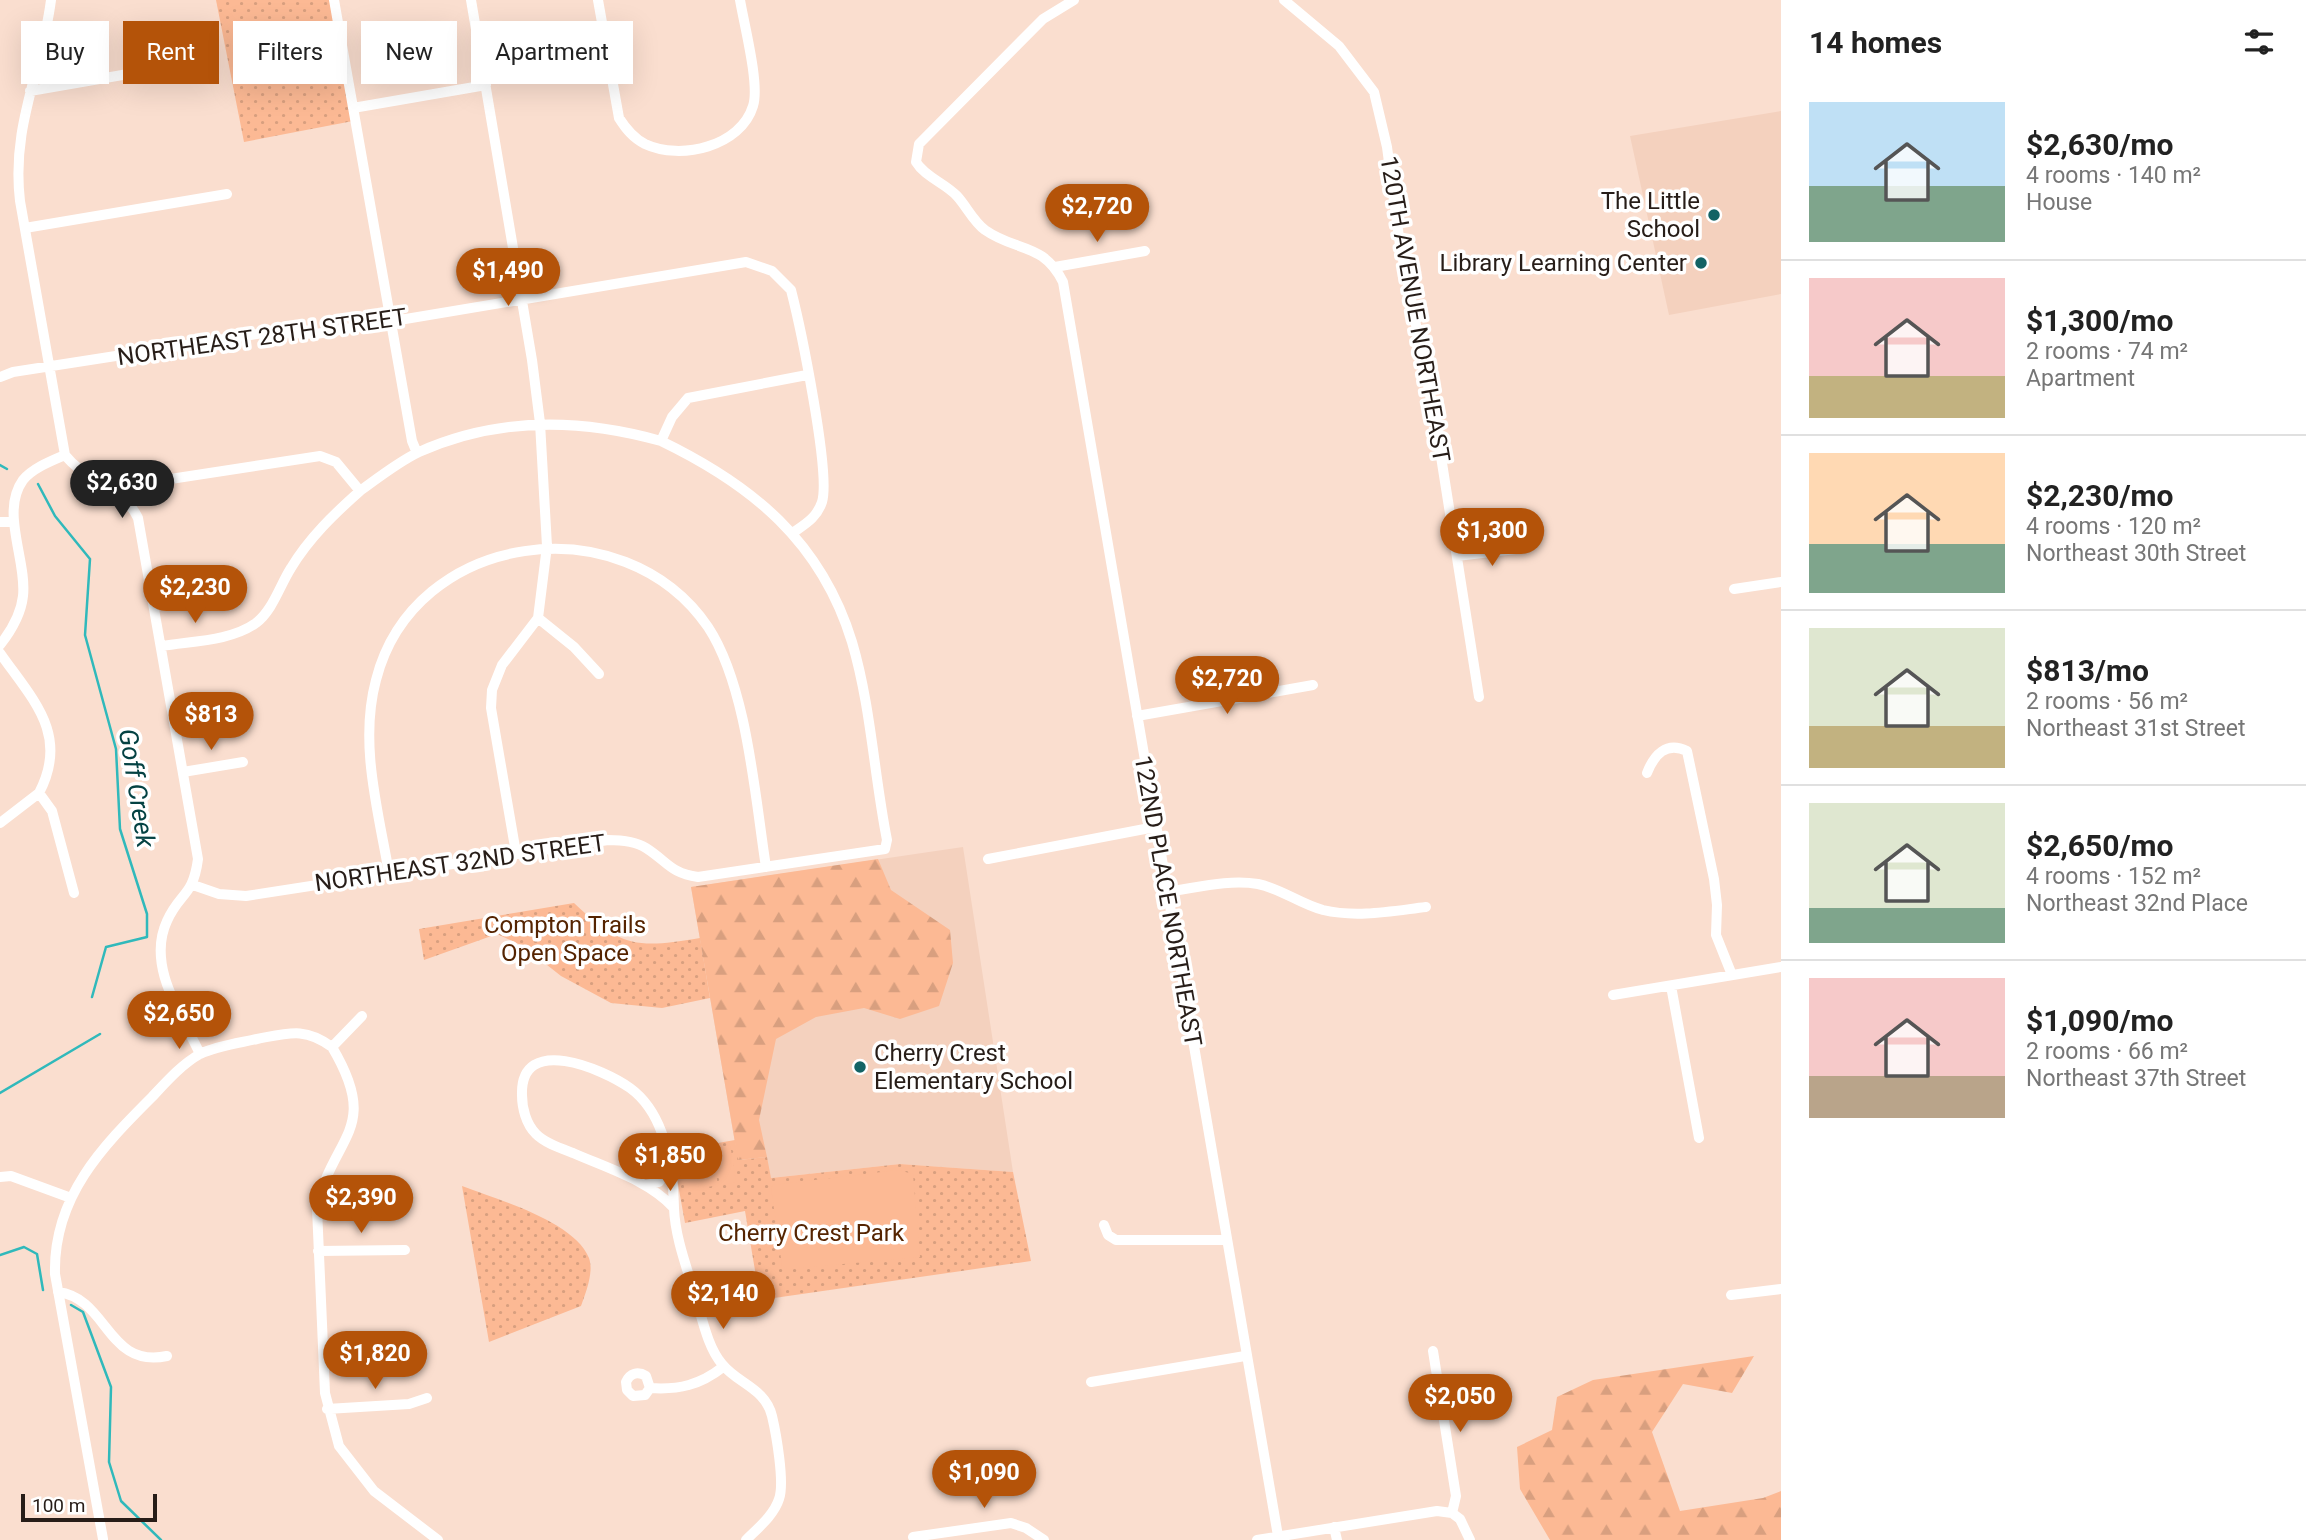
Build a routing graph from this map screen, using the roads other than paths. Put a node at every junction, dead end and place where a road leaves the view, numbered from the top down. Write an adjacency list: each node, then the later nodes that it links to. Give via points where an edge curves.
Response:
1 (51, 0): 10 (street)
2 (334, 0): 11 (street)
3 (471, 0): 9 (street)
4 (598, 0): 5 (street, via 620,118 636,139 676,150 712,145 735,135 749,117 755,91)
5 (740, 0)
6 (1074, 0): 15 (street, via 1043,19 919,144 915,155 920,168 956,195 985,230 1043,255)
7 (1284, 0): 31 (street, 120TH AVENUE NORTHEAST, via 1339,46 1374,92)
8 (123, 75): 10 (street)
9 (486, 85): 11 (street); 16 (street)
10 (30, 91): 13 (street, via 17,169)
11 (352, 108): 17 (street)
12 (227, 194): 13 (street)
13 (25, 228): 18 (street)
14 (1145, 251): 15 (street)
15 (1055, 267): 41 (street, 122ND PLACE NORTHEAST, via 1069,310)
16 (522, 299): 17 (street, NORTHEAST 28TH STREET); 19 (street, NORTHEAST 28TH STREET, via 747,262 772,271 790,290); 21 (street)
17 (390, 321): 18 (street, NORTHEAST 28TH STREET, via 316,334 270,332); 23 (street)
18 (48, 367): 20 (street, NORTHEAST 28TH STREET); 24 (street)
19 (807, 375): 22 (street, via 688,398); 28 (street, via 825,489 814,519)
20 (0, 377)
21 (540, 422): 22 (street, via 606,428); 23 (street, via 471,434); 29 (street)
22 (661, 440): 28 (street, via 751,493)
23 (417, 453): 25 (street)
24 (65, 455): 26 (street, via 77,469); 27 (street, via 21,481)
25 (360, 491): 26 (street, via 336,462 311,456 164,480 146,485); 36 (street, via 310,541 256,623 234,634)
26 (128, 500): 36 (street, via 138,518)
27 (6, 522): 35 (street, via 22,569 23,596 10,632)
28 (794, 532): 50 (street, NORTHEAST 32ND STREET, via 823,578 852,642 887,840 885,849)
29 (547, 546): 34 (street); 50 (street, via 597,553 631,565 667,586 695,611 726,658 737,691); 51 (street, via 503,554 453,577 408,617 376,678 369,746)
30 (1524, 548): 31 (street)
31 (1457, 556): 40 (street, 120TH AVENUE NORTHEAST)
32 (1781, 582): 33 (street)
33 (1734, 589)
34 (538, 618): 38 (street); 48 (street, via 502,665 492,690 491,708)
35 (0, 645)
36 (162, 646): 43 (street)
37 (0, 653): 45 (street, via 50,732 49,765)
38 (599, 674)
39 (1312, 685): 41 (street)
40 (1479, 697)
41 (1137, 716): 47 (street, 122ND PLACE NORTHEAST)
42 (243, 762): 43 (street)
43 (183, 772): 52 (street, via 198,859)
44 (1647, 773): 57 (street, via 1653,756 1665,748 1687,751 1714,879 1716,935)
45 (39, 793): 46 (street); 54 (street, via 52,811)
46 (0, 823)
47 (1155, 827): 49 (street); 53 (street, 122ND PLACE NORTHEAST)
48 (516, 853): 50 (street, NORTHEAST 32ND STREET, via 616,840 646,848 683,875); 51 (street, NORTHEAST 32ND STREET)
49 (988, 859)
50 (766, 867)
51 (389, 873): 52 (street, NORTHEAST 32ND STREET, via 246,896 219,894)
52 (193, 885): 62 (street, via 168,918 162,946 173,1003)
53 (1166, 892): 55 (street, via 1231,882 1276,890 1328,911 1358,915); 70 (street, 122ND PLACE NORTHEAST)
54 (74, 893)
55 (1426, 907)
56 (1781, 967): 57 (street)
57 (1732, 975): 58 (street)
58 (1671, 986): 59 (street); 63 (street)
59 (1613, 995)
60 (362, 1016): 61 (street)
61 (332, 1047): 62 (street, via 316,1035 296,1033); 72 (street, via 348,1082 355,1114 347,1142 322,1184 317,1208)
62 (200, 1054): 67 (street, via 106,1142 81,1175)
63 (1699, 1138)
64 (668, 1166): 66 (street, via 659,1182); 66 (street, via 658,1121 651,1107 629,1087 565,1060 549,1058 530,1068 524,1076 522,1098 524,1114 537,1136); 68 (street)
65 (0, 1177): 67 (street, via 10,1176)
66 (646, 1185): 68 (street)
67 (71, 1198): 74 (street, via 55,1254)
68 (674, 1208): 79 (street, via 695,1296)
69 (1104, 1226): 70 (street, via 1116,1240)
70 (1226, 1240): 78 (street, 122ND PLACE NORTHEAST)
71 (405, 1250): 72 (street)
72 (318, 1251): 83 (street)
73 (1781, 1289): 75 (street)
74 (58, 1292): 77 (street, via 82,1303 133,1355); 88 (street)
75 (1731, 1295)
76 (1433, 1351): 84 (street, via 1456,1496)
77 (167, 1356)
78 (1245, 1356): 80 (street); 86 (street, 122ND PLACE NORTHEAST)
79 (723, 1367): 81 (street, via 696,1385); 90 (street, via 760,1393 768,1404 775,1438 780,1497)
80 (1091, 1382)
81 (650, 1388)
82 (427, 1398): 83 (street, via 409,1404)
83 (327, 1409): 89 (street, via 339,1446 362,1479)
84 (1452, 1513): 85 (street, via 1437,1511); 94 (street)
85 (1334, 1527): 86 (street); 93 (street)
86 (1278, 1536): 92 (street)
87 (912, 1537): 91 (street, via 1011,1524)
88 (102, 1540)
89 (438, 1540)
90 (746, 1540)
91 (1044, 1540)
92 (1257, 1540)
93 (1337, 1540)
94 (1470, 1540)

